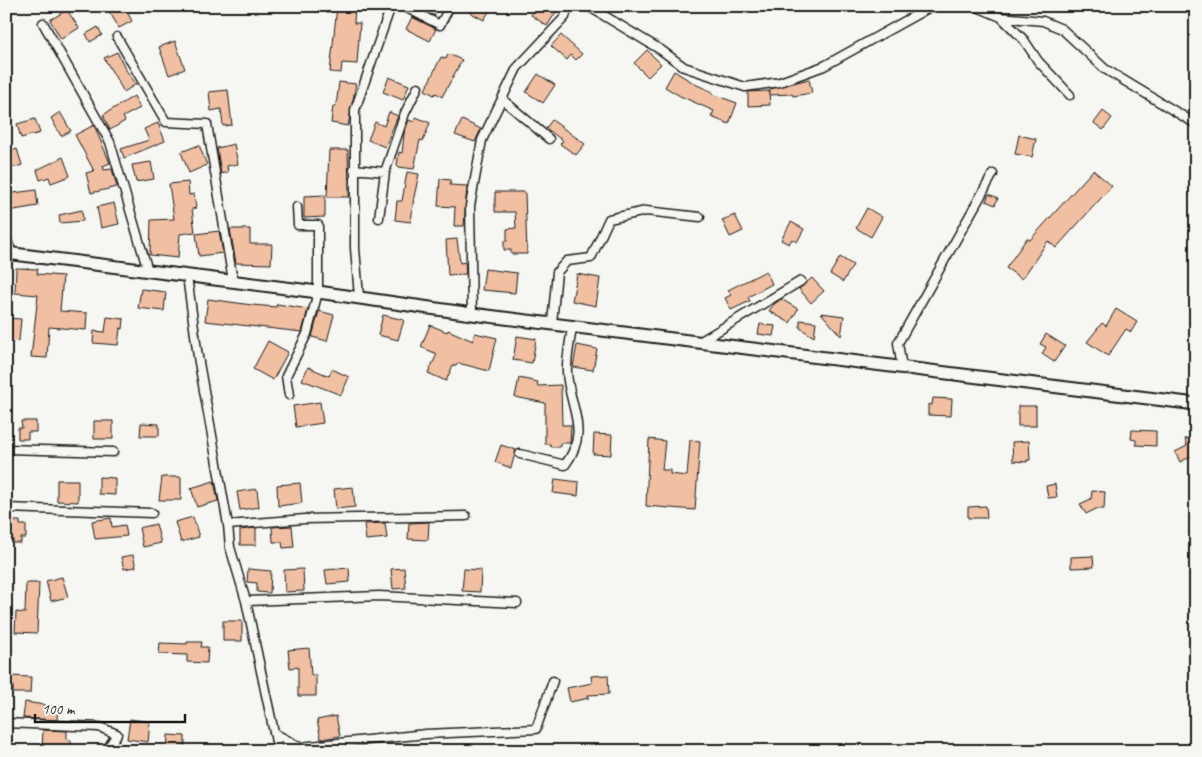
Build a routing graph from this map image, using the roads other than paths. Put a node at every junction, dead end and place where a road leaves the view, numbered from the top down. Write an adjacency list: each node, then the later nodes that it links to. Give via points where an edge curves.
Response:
1 (391, 6): 16 (street, via 355,110)
2 (403, 6): 3 (street, via 440,25)
3 (450, 6)
4 (568, 6): 13 (street, via 565,17 517,68)
5 (588, 6): 6 (street, via 684,67 745,87 780,82 824,66)
6 (932, 6)
7 (974, 6): 8 (street)
8 (1001, 16): 12 (street); 14 (street, via 1043,22 1062,29 1106,69)
9 (43, 23): 24 (street, via 110,142)
10 (117, 37): 26 (street, via 166,122 207,124)
11 (418, 87): 17 (street, via 405,113)
12 (1070, 95)
13 (502, 99): 15 (street); 30 (street, via 482,140 470,206)
14 (1196, 124)
15 (549, 140)
16 (354, 169): 17 (street); 29 (street)
17 (385, 172): 21 (street)
18 (993, 174): 34 (street, via 898,343)
19 (298, 207): 28 (street, via 298,224 318,225)
20 (700, 217): 31 (street, via 646,211 609,219 591,258 567,261 557,272)
21 (379, 218)
22 (6, 237): 23 (street)
23 (9, 253): 24 (street)
24 (148, 271): 25 (street)
25 (187, 276): 26 (street); 43 (street)
26 (234, 281): 28 (street)
27 (801, 281): 33 (street)
28 (318, 292): 29 (street); 35 (street, via 307,334 286,376)
29 (359, 297): 30 (street)
30 (472, 314): 31 (street)
31 (552, 323): 32 (street)
32 (572, 325): 33 (street); 39 (street, via 567,372 579,430 570,458 565,465)
33 (701, 341): 34 (street)
34 (902, 368): 36 (street)
35 (289, 395)
36 (1196, 404)
37 (6, 449): 38 (street)
38 (113, 452)
39 (520, 454)
40 (6, 508): 41 (street)
41 (152, 513)
42 (466, 516): 43 (street, via 306,519)
43 (228, 525): 44 (street, via 230,547)
44 (246, 602): 45 (street, via 378,596); 48 (street)
45 (517, 603)
46 (553, 682): 48 (street, via 536,729 426,734 300,748)
47 (6, 722): 49 (street, via 99,727 117,734)
48 (276, 734): 50 (street)
49 (106, 751)
50 (278, 751)

